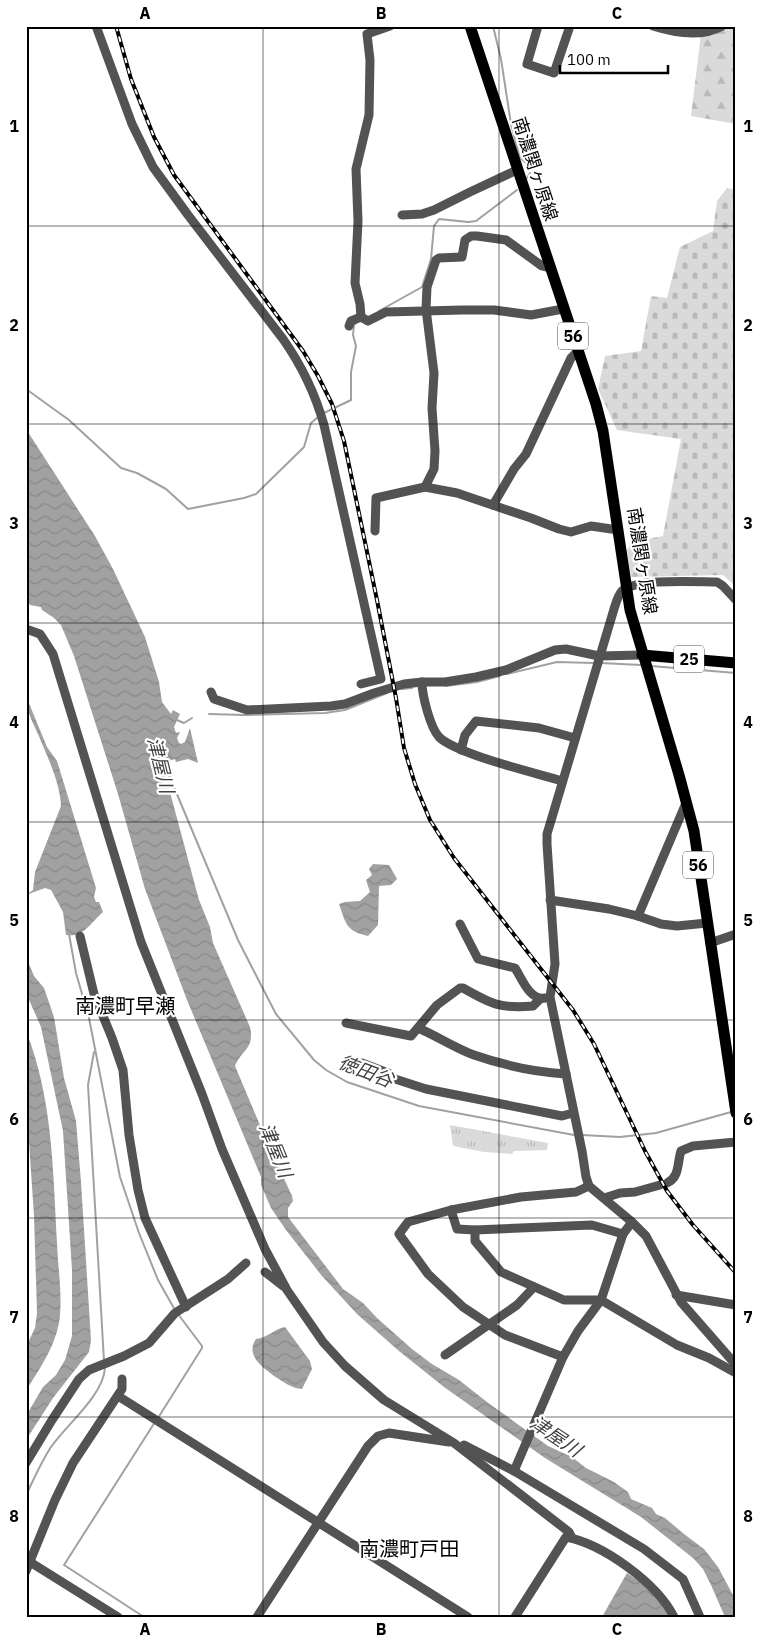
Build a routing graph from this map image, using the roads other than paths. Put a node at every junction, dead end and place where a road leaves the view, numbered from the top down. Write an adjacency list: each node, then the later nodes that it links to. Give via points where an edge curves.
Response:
1 (96, 26): 26 (street, via 132,124 153,167 294,354 311,386 323,420 381,679)
2 (390, 26): 13 (street, via 367,34 369,116 356,169 355,283)
3 (470, 26): 8 (main road, 南濃関ヶ原線 / 56)
4 (538, 26): 5 (street, via 527,64 554,73)
5 (570, 26)
6 (653, 26): 7 (street, via 684,33 714,31)
7 (722, 26)
8 (518, 170): 9 (street, via 434,210); 10 (main road, 南濃関ヶ原線 / 56)
9 (402, 215)
10 (550, 268): 11 (main road, 南濃関ヶ原線 / 56); 12 (street, via 542,266 506,240 471,236 465,240 462,257 436,260 427,287)
11 (563, 309): 12 (street, via 532,315 494,310); 15 (main road, 南濃関ヶ原線 / 56)
12 (426, 310): 13 (street, via 386,312); 16 (street, via 434,373 435,452 434,469)
13 (364, 318): 14 (street, via 351,321)
14 (349, 326)
15 (578, 351): 17 (street, via 571,358 526,454); 18 (main road, 南濃関ヶ原線 / 56, via 603,431)
16 (425, 487): 17 (street); 19 (street, via 376,498)
17 (493, 505): 18 (street, via 571,532 591,526)
18 (618, 530): 20 (main road, 南濃関ヶ原線 / 56)
19 (375, 531)
20 (626, 588): 21 (street, via 653,582 717,582); 23 (main road, 南濃関ヶ原線 / 56); 24 (street, via 614,609)
21 (736, 600)
22 (26, 629): 59 (street, via 40,634 52,654 140,942 222,1149)
23 (642, 655): 24 (street); 25 (main road, 25); 32 (main road, 南濃関ヶ原線 / 56)
24 (598, 661): 27 (street, via 566,649 555,650 476,678); 29 (street)
25 (736, 663)
26 (361, 684)
27 (422, 685): 28 (street, via 388,688 345,704 278,710 247,710 214,699); 30 (street, via 432,726 439,737)
28 (211, 692)
29 (575, 738): 30 (street, via 527,726 476,721 465,735); 31 (street)
30 (462, 750): 31 (street)
31 (562, 780): 33 (street, via 547,834)
32 (686, 803): 34 (street); 35 (main road, 南濃関ヶ原線 / 56, via 694,831)
33 (550, 896): 34 (street); 40 (street, via 555,964)
34 (638, 916): 35 (street, via 678,926)
35 (706, 923): 39 (main road, 南濃関ヶ原線 / 56)
36 (460, 924): 41 (street, via 478,959 514,968 533,996)
37 (736, 934): 39 (street)
38 (80, 936): 63 (street, via 94,994 122,1070 129,1135 145,1218)
39 (710, 943): 46 (main road, 南濃関ヶ原線 / 56)
40 (550, 996): 41 (street); 45 (street)
41 (540, 999): 43 (street, via 533,1006 511,1008 490,1003 460,988 437,1005)
42 (346, 1023): 43 (street, via 411,1036)
43 (418, 1028): 45 (street, via 473,1054 504,1064)
44 (362, 1063): 48 (street, via 395,1079 426,1088)
45 (566, 1074): 48 (street)
46 (732, 1074): 47 (main road, 南濃関ヶ原線 / 56)
47 (736, 1113)
48 (574, 1116): 50 (street)
49 (736, 1142): 51 (street, via 693,1146 682,1151 677,1175 672,1180)
50 (589, 1186): 51 (street); 52 (street, via 576,1192 520,1197)
51 (604, 1198): 53 (street)
52 (451, 1210): 54 (street, via 457,1229); 64 (street, via 408,1222 399,1234 428,1274 463,1307)
53 (632, 1222): 55 (street); 60 (street, via 646,1236)
54 (475, 1230): 55 (street, via 592,1225); 58 (street, via 476,1241 501,1272)
55 (623, 1234): 61 (street)
56 (246, 1264): 63 (street)
57 (265, 1272): 59 (street)
58 (534, 1287): 61 (street, via 564,1300); 64 (street, via 517,1305)
59 (286, 1288): 71 (street, via 323,1342 345,1366 384,1400)
60 (676, 1295): 62 (street); 67 (street)
61 (601, 1300): 66 (street); 68 (street, via 673,1343)
62 (736, 1305)
63 (186, 1306): 72 (street, via 175,1313 149,1343 89,1370 79,1379)
64 (489, 1325): 65 (street); 66 (street, via 519,1342)
65 (445, 1356)
66 (563, 1357): 73 (street)
67 (736, 1365)
68 (736, 1373)
69 (122, 1380): 70 (street)
70 (118, 1396): 74 (street); 76 (street, via 73,1463)
71 (454, 1443): 73 (street); 74 (street, via 389,1433 378,1436); 75 (street, via 570,1532)
72 (26, 1463)
73 (514, 1471): 82 (street, via 644,1549 679,1575)
74 (318, 1522): 78 (street); 79 (street)
75 (572, 1538): 80 (street, via 566,1537); 81 (street, via 637,1574 664,1599)
76 (28, 1566): 77 (street)
77 (118, 1617)
78 (257, 1617)
79 (468, 1617)
80 (515, 1617)
81 (674, 1617)
82 (700, 1617)

